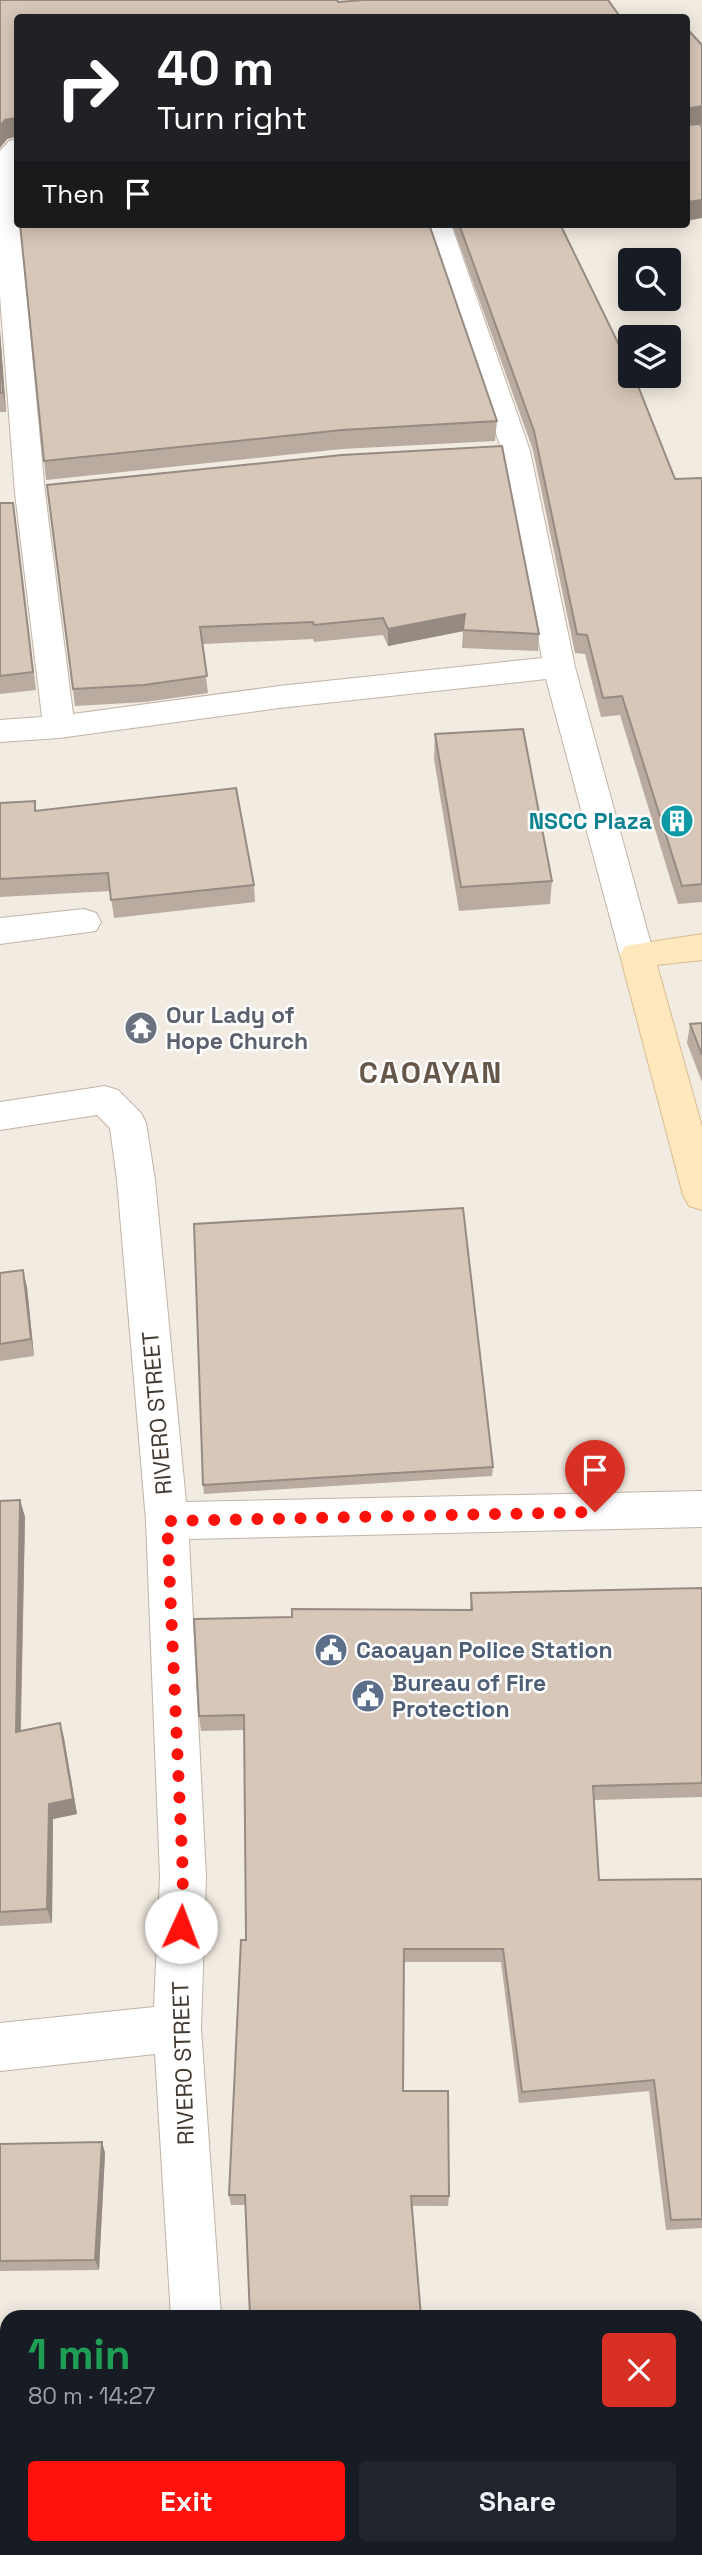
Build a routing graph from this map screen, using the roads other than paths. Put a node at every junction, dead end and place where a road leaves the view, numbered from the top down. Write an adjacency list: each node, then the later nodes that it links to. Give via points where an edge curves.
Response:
1 (14, 151): 4 (street, via 5,161 5,184 44,491)
2 (439, 228): 3 (street)
3 (559, 667): 4 (street, via 279,697); 9 (street)
4 (59, 727): 5 (street)
5 (0, 731)
6 (84, 922): 7 (street)
7 (0, 931)
8 (702, 947): 9 (main road)
9 (637, 955): 11 (main road)
10 (0, 1115): 13 (street, RIVERO STREET, via 105,1100 128,1123)
11 (702, 1195)
12 (702, 1509): 13 (street)
13 (167, 1521): 14 (street, RIVERO STREET, via 183,1877)
14 (177, 2028): 15 (street); 16 (street, RIVERO STREET)
15 (0, 2047)
16 (196, 2310)

